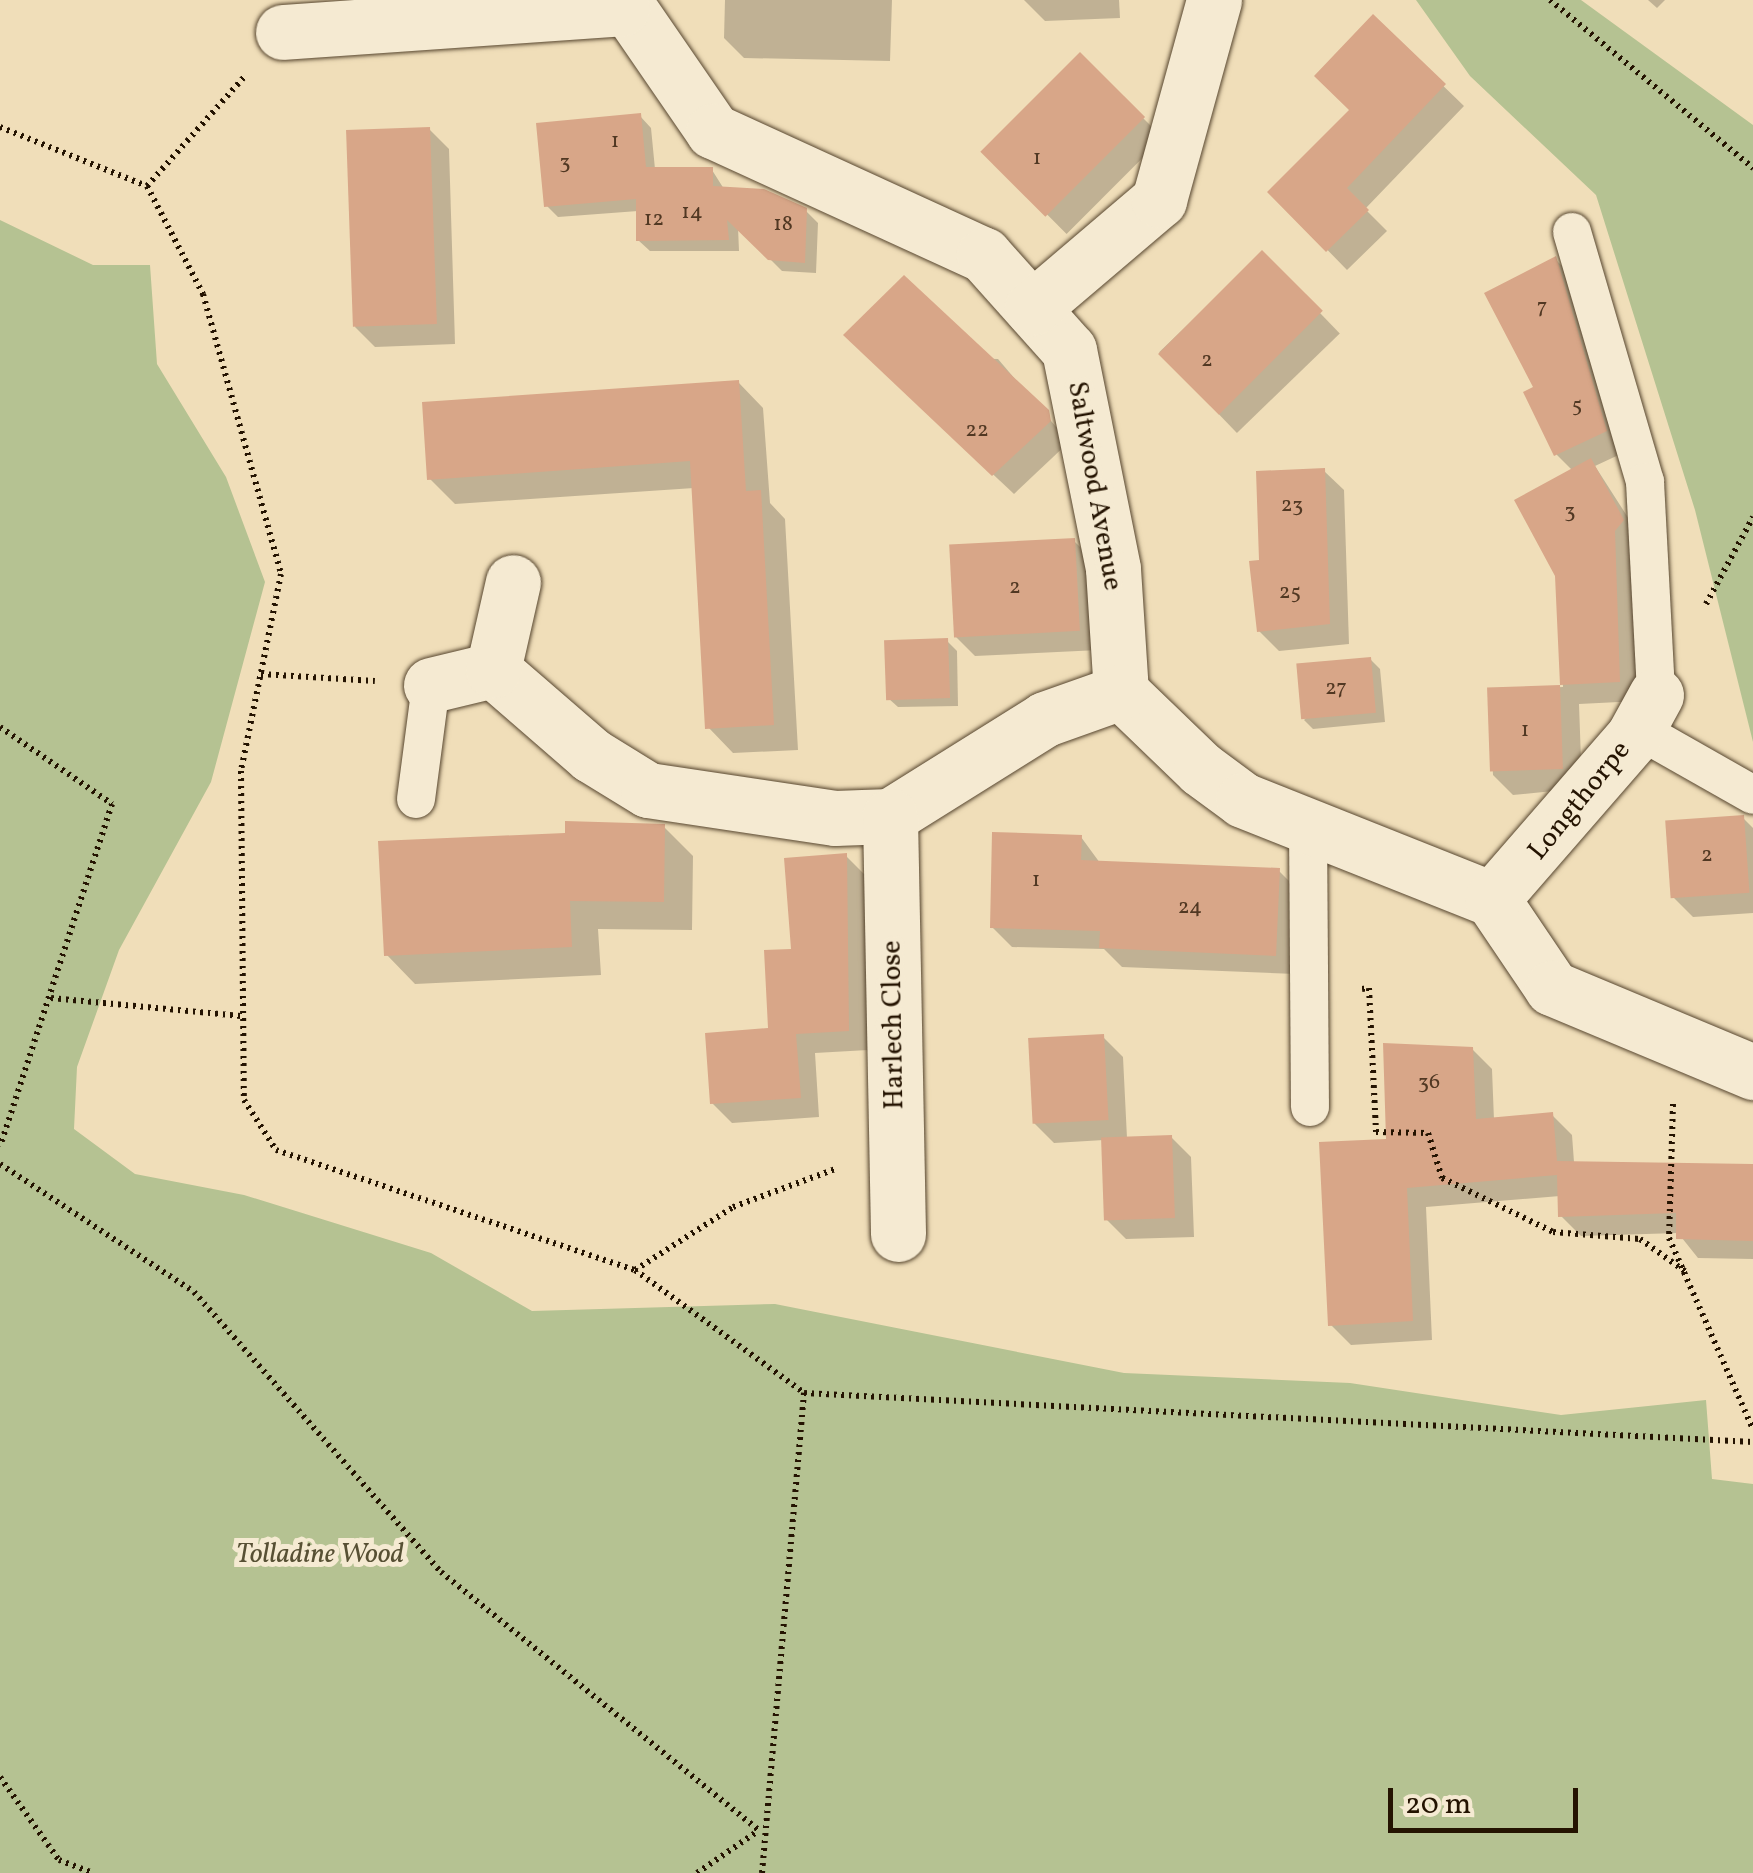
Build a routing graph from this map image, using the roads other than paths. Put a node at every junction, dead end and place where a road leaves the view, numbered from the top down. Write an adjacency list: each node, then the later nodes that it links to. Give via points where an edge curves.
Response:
1 (1214, 0): 5 (street, via 1159,200)
2 (623, 4): 3 (street); 5 (street, Saltwood Avenue, via 714,131 984,256)
3 (313, 15)
4 (1572, 232): 10 (lane, via 1646,482)
5 (1032, 308): 9 (street, Saltwood Avenue, via 1069,350 1113,568)
6 (512, 582): 7 (street)
7 (493, 670): 8 (street); 13 (street, via 591,754 648,790 835,818)
8 (430, 685): 12 (lane)
9 (1121, 692): 13 (street, via 1045,718); 14 (street, via 1243,800)
10 (1647, 712): 11 (lane); 15 (street, Longthorpe)
11 (1753, 795)
12 (416, 798)
13 (890, 816): 18 (street, Harlech Close)
14 (1308, 825): 15 (street); 17 (lane)
15 (1492, 899): 16 (street, via 1552,988)
16 (1753, 1072)
17 (1310, 1107)
18 (898, 1234)

